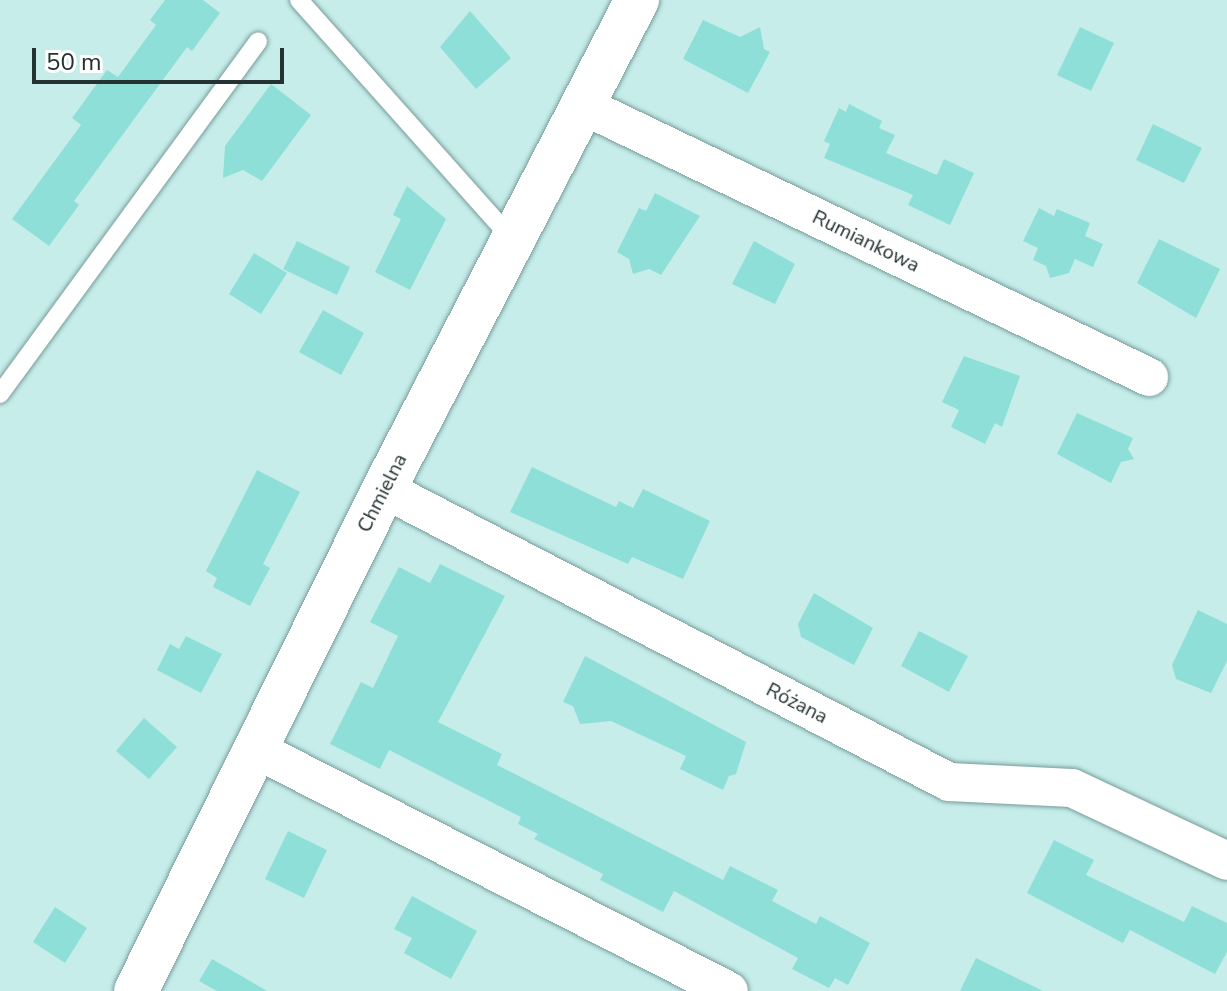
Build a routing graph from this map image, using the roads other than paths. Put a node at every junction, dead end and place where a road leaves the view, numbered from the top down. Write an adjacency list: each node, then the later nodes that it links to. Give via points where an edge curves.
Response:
1 (299, 0): 5 (lane)
2 (637, 0): 4 (street, Chmielna)
3 (258, 41): 7 (lane)
4 (582, 105): 5 (street, Chmielna); 6 (street, Rumiankowa)
5 (513, 241): 8 (street, Chmielna)
6 (1149, 377)
7 (0, 394)
8 (384, 489): 9 (street, Chmielna); 10 (street, Różana, via 949,782 1072,788)
9 (255, 749): 11 (street, Chmielna); 12 (street)
10 (1227, 861)
11 (136, 991)
12 (729, 991)

